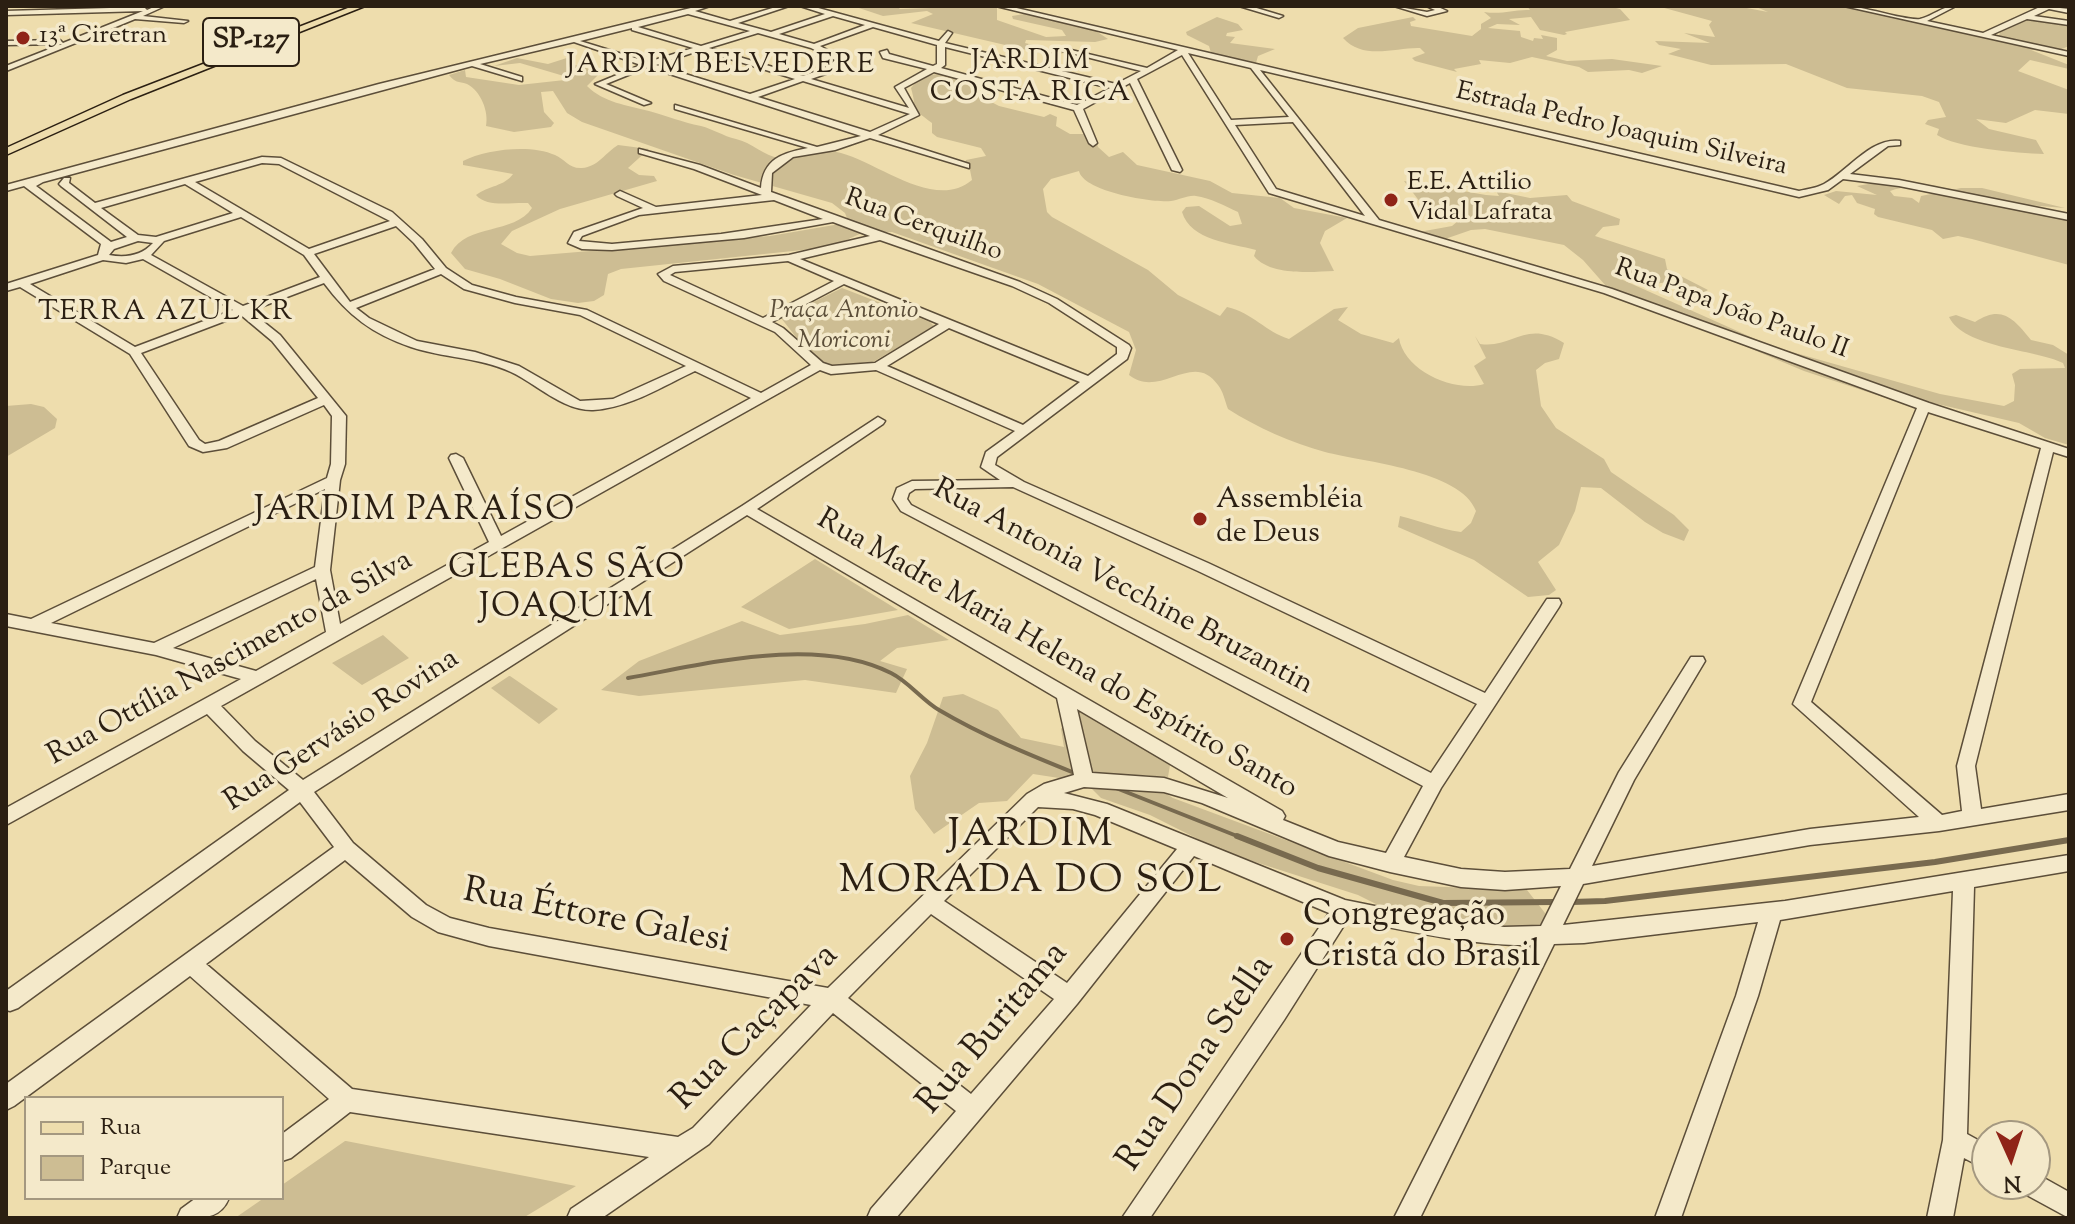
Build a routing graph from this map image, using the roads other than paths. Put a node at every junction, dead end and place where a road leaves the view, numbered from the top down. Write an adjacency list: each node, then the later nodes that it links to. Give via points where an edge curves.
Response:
1 (114, 6): 15 (street)
2 (348, 6): 69 (main road, SP-127, via 140,84)
3 (361, 6): 76 (main road, SP-127, via 127,97)
4 (707, 6): 16 (street)
5 (786, 6): 25 (street)
6 (803, 6): 19 (street)
7 (999, 6): 48 (street, Estrada Pedro Joaquim Silveira)
8 (1242, 6): 20 (street)
9 (1397, 6): 10 (street, via 1427,14 1444,11)
10 (1429, 6)
11 (1847, 6): 24 (street)
12 (1953, 6): 24 (street)
13 (2046, 6): 17 (street); 21 (street)
14 (158, 8): 15 (street); 22 (street)
15 (104, 10): 18 (street)
16 (688, 11): 25 (street); 28 (street)
17 (2069, 11)
18 (6, 13)
19 (834, 14): 27 (street); 31 (street)
20 (1279, 16)
21 (2023, 16): 26 (street); 33 (street)
22 (132, 18): 23 (street); 32 (street)
23 (184, 21)
24 (1919, 22): 33 (street)
25 (731, 23): 29 (street)
26 (2069, 23)
27 (875, 25): 36 (street); 42 (street)
28 (632, 27): 37 (street); 44 (street)
29 (757, 31): 31 (street); 44 (street)
30 (948, 33): 41 (street)
31 (772, 34): 42 (street)
32 (92, 35): 35 (street); 38 (street)
33 (1983, 36): 47 (street)
34 (964, 37): 45 (street)
35 (151, 38)
36 (920, 38): 39 (street); 41 (street)
37 (575, 41): 49 (street); 50 (street)
38 (72, 42): 40 (street); 51 (street)
39 (909, 42)
40 (6, 43)
41 (941, 44): 45 (street); 53 (street)
42 (814, 46): 58 (street, via 838,57 839,63)
43 (897, 46): 53 (street, via 884,54)
44 (703, 47): 50 (street); 58 (street)
45 (959, 48): 55 (street); 59 (street)
46 (1067, 51): 54 (street)
47 (2069, 54)
48 (1186, 55): 52 (street, Estrada Pedro Joaquim Silveira); 54 (street); 66 (street, Rua Papa João Paulo II)
49 (473, 64): 57 (street); 67 (street)
50 (647, 65): 60 (street); 61 (street, via 599,84)
51 (6, 66)
52 (1255, 68): 65 (street); 79 (street, Estrada Pedro Joaquim Silveira, via 1788,192 1817,191)
53 (937, 69): 55 (street); 64 (street, via 900,85)
54 (1147, 70): 56 (street)
55 (962, 76): 63 (street)
56 (1132, 78): 59 (street); 78 (street)
57 (519, 79)
58 (800, 80): 60 (street); 64 (street)
59 (1117, 87): 63 (street)
60 (750, 97): 68 (street)
61 (647, 103)
62 (678, 107): 74 (street)
63 (1078, 108): 70 (street)
64 (916, 113): 68 (street)
65 (1296, 119): 66 (street); 94 (street)
66 (1229, 123): 94 (street, Rua Papa João Paulo II, via 1272,191)
67 (240, 129): 72 (street); 73 (street)
68 (867, 134): 74 (street); 77 (street)
69 (6, 142)
70 (1093, 143)
71 (1897, 143): 79 (street, Estrada Pedro Joaquim Silveira, via 1886,143)
72 (178, 144): 73 (street); 80 (street)
73 (197, 145): 81 (street)
74 (819, 149): 85 (street, via 794,153 773,165 766,175)
75 (642, 151): 85 (street, Rua Cerquilho)
76 (6, 152)
77 (966, 166)
78 (1177, 170)
79 (1842, 176): 92 (street)
80 (52, 177): 83 (street); 84 (street)
81 (67, 180): 84 (street); 89 (street, via 64,184)
82 (187, 181): 89 (street); 91 (street); 95 (street, via 271,159)
83 (6, 188)
84 (31, 189): 86 (street); 99 (street, via 106,243)
85 (766, 192): 88 (street, Rua Cerquilho)
86 (6, 194)
87 (620, 194): 90 (street)
88 (779, 197): 90 (street); 93 (street, Rua Cerquilho)
89 (92, 207): 97 (street)
90 (653, 209): 93 (street, via 599,225 578,234 573,243 595,247 716,238)
91 (240, 214): 98 (street); 100 (street)
92 (2069, 217)
93 (835, 219): 96 (street, Rua Cerquilho)
94 (1374, 220): 119 (street, Rua Papa João Paulo II, via 1608,291)
95 (398, 222): 100 (street); 103 (street)
96 (881, 237): 102 (street); 116 (street, Rua Cerquilho, via 1033,291 1125,348 1123,356)
97 (135, 238): 98 (street); 99 (street)
98 (157, 240): 101 (street, via 159,245)
99 (104, 253): 101 (street, via 114,260); 106 (street)
100 (308, 253): 104 (street)
101 (143, 255): 109 (street)
102 (789, 258): 105 (street); 110 (street, via 663,274)
103 (442, 270): 108 (street); 115 (street, via 468,287 583,312)
104 (326, 278): 108 (street); 109 (street)
105 (842, 281): 110 (street); 111 (street)
106 (21, 283): 107 (street); 112 (street)
107 (6, 288)
108 (348, 307): 115 (street, via 414,344 515,369 566,399 591,406 616,403)
109 (243, 311): 112 (street); 118 (street, via 276,338)
110 (764, 322): 114 (street)
111 (947, 324): 113 (street); 116 (street)
112 (134, 352): 118 (street, via 194,443 203,448 222,445)
113 (880, 365): 114 (street, via 848,371); 121 (street)
114 (819, 366): 117 (street, Rua Ottília Nascimento da Silva)
115 (694, 367): 117 (street)
116 (1089, 381): 121 (street)
117 (761, 398): 128 (street, Rua Ottília Nascimento da Silva)
118 (327, 399): 125 (street, via 339,416)
119 (1924, 406): 122 (street, Rua Papa João Paulo II); 147 (street, via 1802,704)
120 (878, 421): 127 (street, Rua Gervásio Rovina)
121 (1024, 430): 126 (street, via 986,464)
122 (2048, 446): 123 (street, Rua Papa João Paulo II); 145 (street, via 1966,766)
123 (2069, 453)
124 (456, 458): 128 (street)
125 (336, 472): 129 (street); 132 (street)
126 (1019, 485): 138 (street); 141 (street, Rua Antonia Vecchine Bruzantin, via 912,485 900,499 906,508)
127 (747, 509): 137 (street, Rua Madre Maria Helena do Espírito Santo); 142 (street, Rua Gervásio Rovina)
128 (497, 544): 133 (street, Rua Ottília Nascimento da Silva)
129 (322, 570): 133 (street); 134 (street)
130 (1553, 603): 138 (street)
131 (6, 620): 132 (street)
132 (35, 624): 134 (street)
133 (334, 634): 136 (street, Rua Ottília Nascimento da Silva)
134 (156, 649): 136 (street)
135 (1697, 661): 153 (street, via 1626,777)
136 (257, 677): 139 (street, Rua Ottília Nascimento da Silva)
137 (1065, 693): 140 (street); 150 (street, Rua Madre Maria Helena do Espírito Santo)
138 (1487, 701): 141 (street)
139 (208, 704): 142 (street, Rua Éttore Galesi); 146 (street, Rua Ottília Nascimento da Silva)
140 (1084, 780): 143 (street); 150 (street, via 1164,785)
141 (1434, 783): 152 (street)
142 (302, 790): 149 (street, Rua Éttore Galesi); 162 (street, Rua Gervásio Rovina)
143 (1034, 799): 148 (street, via 1100,809); 155 (street, Rua Caçapava)
144 (2069, 802): 145 (street)
145 (1972, 816): 147 (street)
146 (6, 817)
147 (1939, 823): 153 (street, via 1810,837)
148 (1190, 847): 156 (street); 160 (street, Rua Buritama)
149 (346, 849): 159 (street); 161 (street, Rua Éttore Galesi, via 419,911 445,926)
150 (1336, 850): 152 (street)
151 (2069, 863): 154 (street)
152 (1390, 864): 153 (street, via 1461,878)
153 (1575, 877): 158 (street)
154 (1964, 879): 157 (street); 166 (street)
155 (931, 903): 160 (street); 161 (street, Rua Caçapava)
156 (1343, 909): 158 (street, via 1429,926); 176 (street, Rua Dona Stella)
157 (1772, 911): 158 (street); 178 (street)
158 (1549, 937): 177 (street)
159 (189, 962): 163 (street); 164 (street)
160 (1069, 997): 165 (street, Rua Buritama)
161 (832, 999): 165 (street, Rua Éttore Galesi); 169 (street, Rua Caçapava)
162 (10, 1001)
163 (6, 1098)
164 (347, 1100): 167 (street); 169 (street)
165 (972, 1109): 175 (street, Rua Buritama)
166 (1955, 1140): 168 (street); 179 (street)
167 (284, 1147)
168 (1971, 1149)
169 (682, 1150): 174 (street, Rua Caçapava)
170 (2051, 1195): 172 (street)
171 (214, 1200): 173 (street)
172 (2069, 1206)
173 (190, 1218)
174 (580, 1218)
175 (880, 1218)
176 (1135, 1218)
177 (1407, 1218)
178 (1668, 1218)
179 (1940, 1218)

